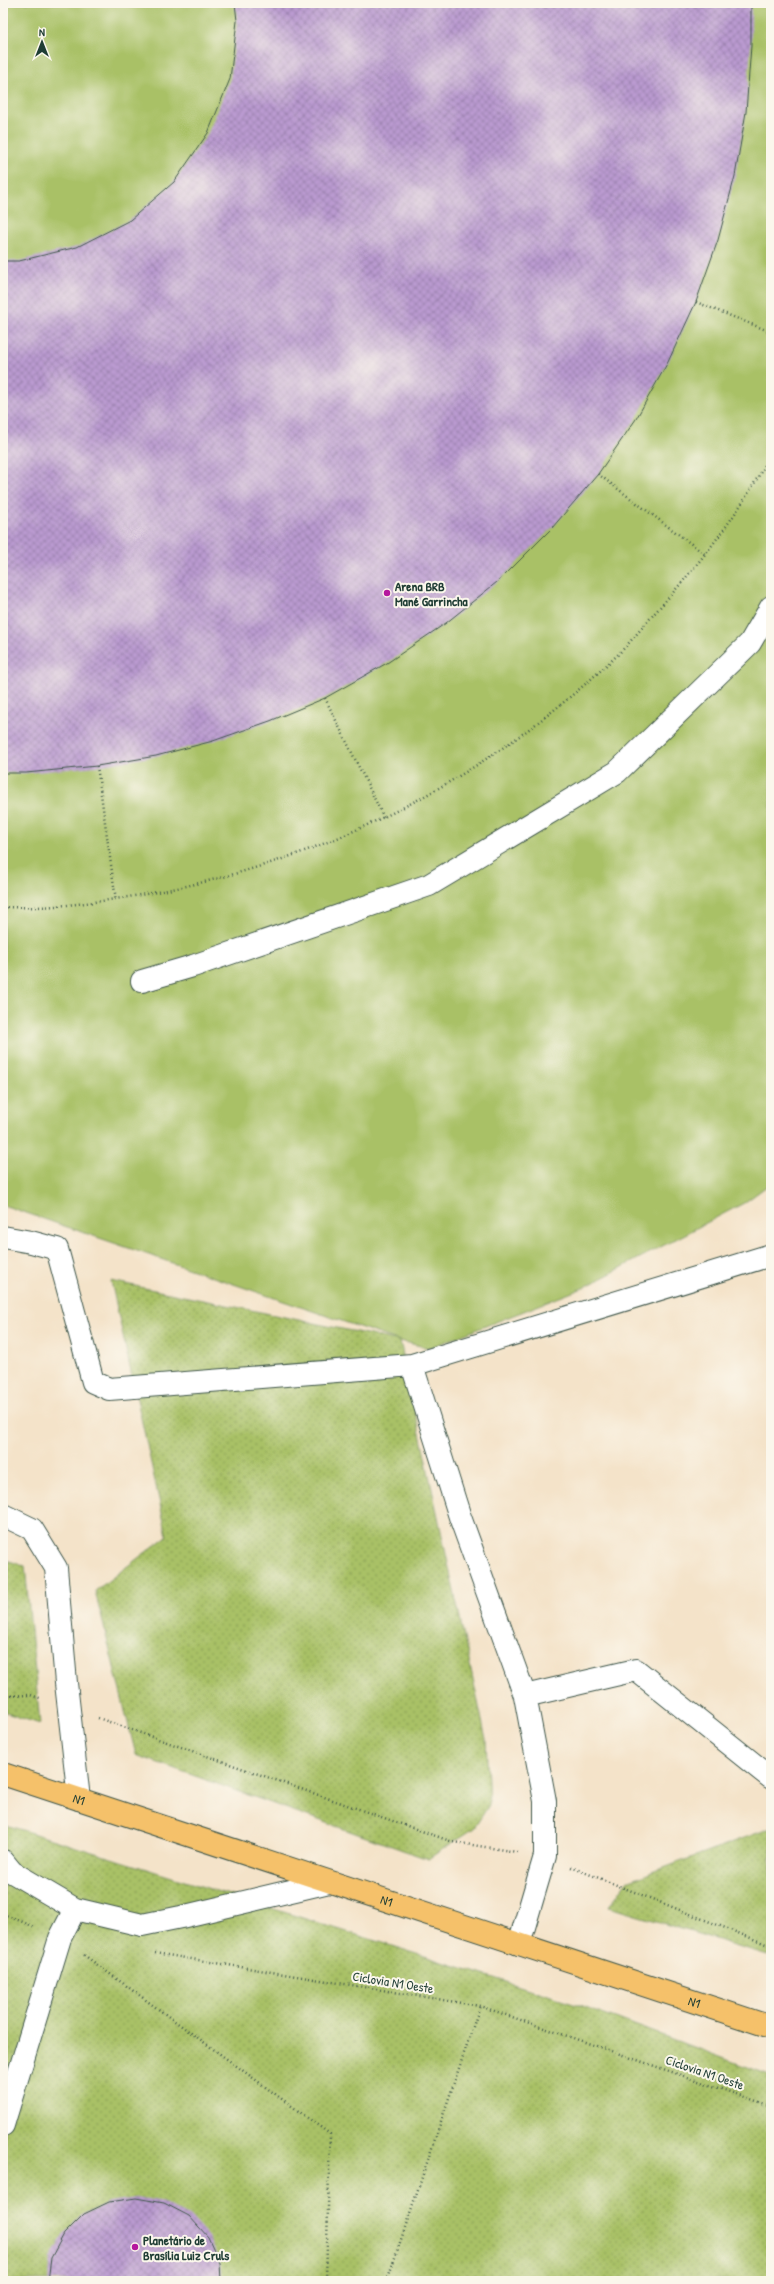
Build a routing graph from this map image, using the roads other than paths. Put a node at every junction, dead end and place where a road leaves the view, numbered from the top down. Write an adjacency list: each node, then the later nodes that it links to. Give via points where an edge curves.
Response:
1 (771, 607): 2 (lane, via 750,642 617,772 429,885)
2 (142, 981)
3 (3, 1237): 5 (lane, via 57,1249 93,1382 109,1389)
4 (771, 1255): 5 (lane)
5 (412, 1365): 7 (lane, via 460,1517)
6 (3, 1515): 10 (lane, via 32,1529 56,1568)
7 (525, 1696): 9 (lane, via 636,1670); 14 (lane, via 544,1802 544,1856)
8 (3, 1774): 10 (highway, N1)
9 (771, 1778)
10 (79, 1799): 12 (highway, N1)
11 (6, 1872): 13 (lane)
12 (329, 1882): 13 (lane, via 181,1918 142,1924); 14 (highway, N1)
13 (75, 1909): 16 (lane, via 60,1938)
14 (519, 1944): 15 (highway, N1)
15 (771, 2027)
16 (3, 2125)

